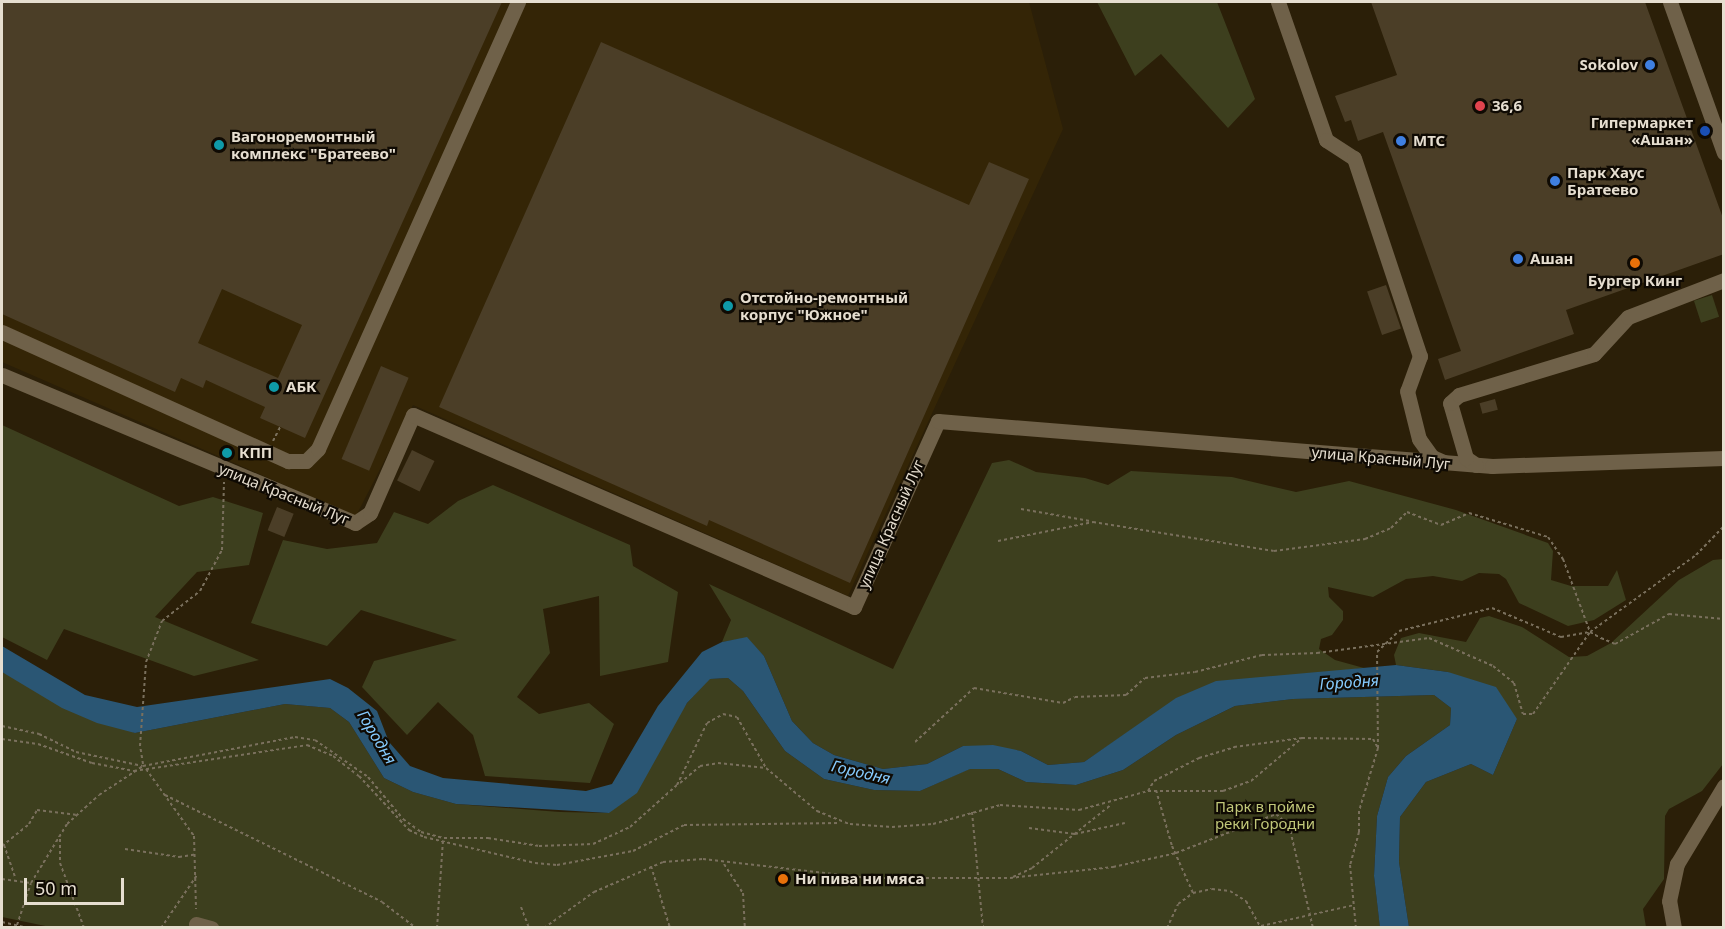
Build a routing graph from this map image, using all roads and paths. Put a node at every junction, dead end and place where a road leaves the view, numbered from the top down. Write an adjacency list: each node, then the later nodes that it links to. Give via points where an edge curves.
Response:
1 (518, 2): 6 (street, via 318,449 306,461 288,461)
2 (1278, 2): 9 (street, via 1326,140 1354,158 1420,356 1407,391 1419,439 1432,457)
3 (1670, 2): 4 (street)
4 (1724, 153)
5 (1724, 280): 10 (street, via 1628,317 1594,354 1459,395 1450,403 1466,458)
6 (2, 333)
7 (2, 375): 11 (street, улица Красный Луг)
8 (1724, 458): 10 (street, улица Красный Луг)
9 (1448, 464): 10 (street, улица Красный Луг); 11 (street, улица Красный Луг, via 938,421 854,606 413,415 370,513 361,522 348,522)
10 (1476, 465)
11 (224, 471): 24 (path, via 222,550 200,591 162,621 146,662 140,746)
12 (1021, 509): 13 (path)
13 (1093, 522): 15 (path); 17 (path, via 1274,551 1365,539 1391,528 1407,512 1441,525 1469,513 1548,537 1563,559)
14 (1724, 526): 17 (path, via 1696,555)
15 (998, 541)
16 (1724, 619): 17 (path, via 1669,614 1615,644)
17 (1590, 632): 18 (path, via 1561,637 1492,608 1420,623); 18 (path, via 1533,714 1523,714 1514,683 1493,666 1429,638)
18 (1385, 642): 22 (path, via 1317,653 1262,655 1195,672 1145,678 1125,695 1075,698 1063,703 974,688); 23 (path, via 1377,652)
19 (2, 726): 24 (path, via 39,734 76,752)
20 (1302, 738): 23 (path, via 1356,736 1373,739); 30 (path, via 1234,747 1199,758 1154,781); 31 (path, via 1251,781 1223,791)
21 (2, 739): 27 (path, via 38,744 92,763)
22 (915, 742)
23 (1378, 748): 55 (path, via 1359,811 1359,832 1350,865)
24 (143, 766): 26 (path); 27 (path); 41 (path, via 295,737 315,740 368,777 404,819 421,832)
25 (766, 768): 28 (path, via 718,763 700,766); 28 (path, via 737,717 723,714 707,723); 36 (path, via 817,811)
26 (146, 770): 27 (path); 32 (path); 41 (path, via 307,745 333,756 359,777 409,830)
27 (134, 771): 35 (path)
28 (677, 785): 41 (path, via 630,827 593,844 539,846 488,838)
29 (1724, 786): 75 (street, via 1677,864 1669,901)
30 (1148, 790): 31 (path); 33 (path)
31 (1156, 790): 44 (path)
32 (163, 794): 45 (path, via 194,836); 64 (path, via 382,902)
33 (1114, 803): 34 (path, via 1079,810 1000,806); 39 (path)
34 (972, 812): 36 (path, via 918,826); 52 (path)
35 (76, 815): 40 (path); 42 (path, via 37,810 24,829)
36 (843, 822): 41 (path, via 684,825 633,851 557,865)
37 (1125, 823): 39 (path)
38 (1029, 828): 39 (path)
39 (1075, 834): 49 (path, via 1032,868)
40 (60, 836): 53 (path); 62 (path, via 60,863)
41 (443, 840): 65 (path)
42 (3, 845): 51 (path)
43 (124, 849): 45 (path, via 180,857)
44 (1176, 853): 49 (path, via 1113,867); 54 (path); 57 (path, via 1276,814 1289,825)
45 (197, 854): 48 (path)
46 (723, 862): 47 (path, via 686,859); 52 (path, via 866,878); 69 (path, via 743,894)
47 (651, 866): 67 (path, via 594,892); 68 (path)
48 (197, 875): 60 (path); 63 (path)
49 (1010, 878): 52 (path)
50 (2, 879): 51 (path)
51 (16, 879): 53 (path)
52 (977, 879): 70 (path)
53 (31, 883): 59 (path)
54 (1193, 893): 71 (path, via 1178,904); 72 (path, via 1230,891 1246,901)
55 (1354, 904): 57 (path); 74 (path)
56 (522, 907): 66 (path)
57 (1310, 913): 72 (path); 73 (path)
58 (2, 922): 59 (path)
59 (17, 925): 61 (path)
60 (203, 926)
61 (28, 927)
62 (84, 927)
63 (161, 927)
64 (416, 927)
65 (437, 927)
66 (529, 927)
67 (544, 927)
68 (670, 927)
69 (745, 927)
70 (983, 927)
71 (1167, 927)
72 (1261, 927)
73 (1313, 927)
74 (1356, 927)
75 (1674, 927)

